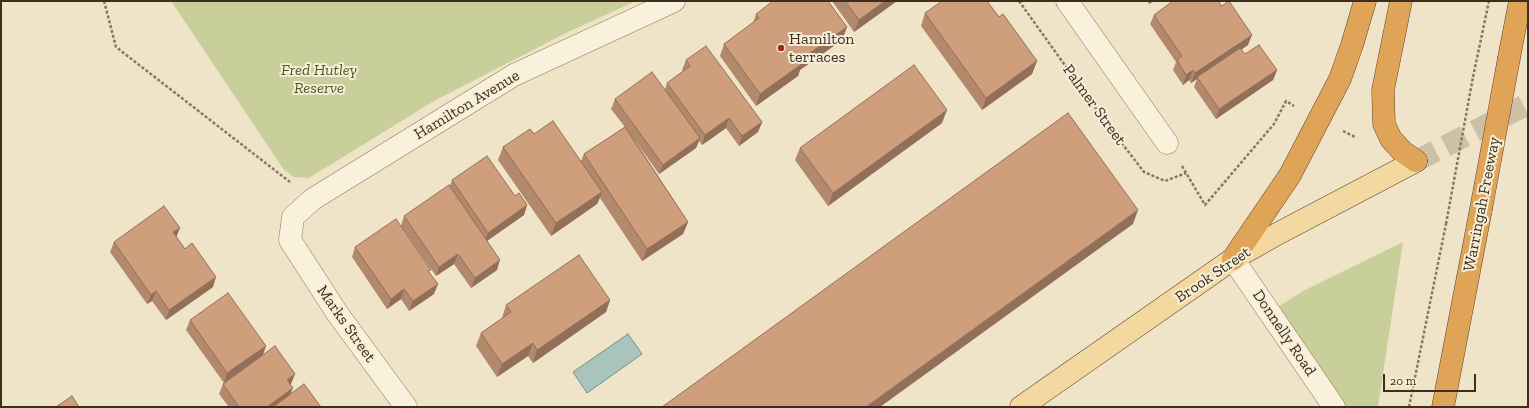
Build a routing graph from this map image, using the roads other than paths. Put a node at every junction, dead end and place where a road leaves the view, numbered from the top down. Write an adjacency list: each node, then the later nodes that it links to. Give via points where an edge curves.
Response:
1 (674, 1): 8 (street, Hamilton Avenue, via 514,75 313,199 293,217)
2 (1067, 1): 6 (street)
3 (1365, 1): 9 (highway, via 1336,86 1290,175)
4 (1401, 1): 7 (highway, via 1382,105 1384,124 1391,139)
5 (1520, 1): 13 (highway, Warringah Freeway, bridge)
6 (1167, 143)
7 (1416, 161): 9 (main road, Brook Street)
8 (290, 240): 10 (street, Marks Street, via 337,314)
9 (1233, 259): 11 (main road, Brook Street); 12 (street, Donnelly Road)
10 (406, 407)
11 (1021, 407)
12 (1334, 407)
13 (1443, 407)

